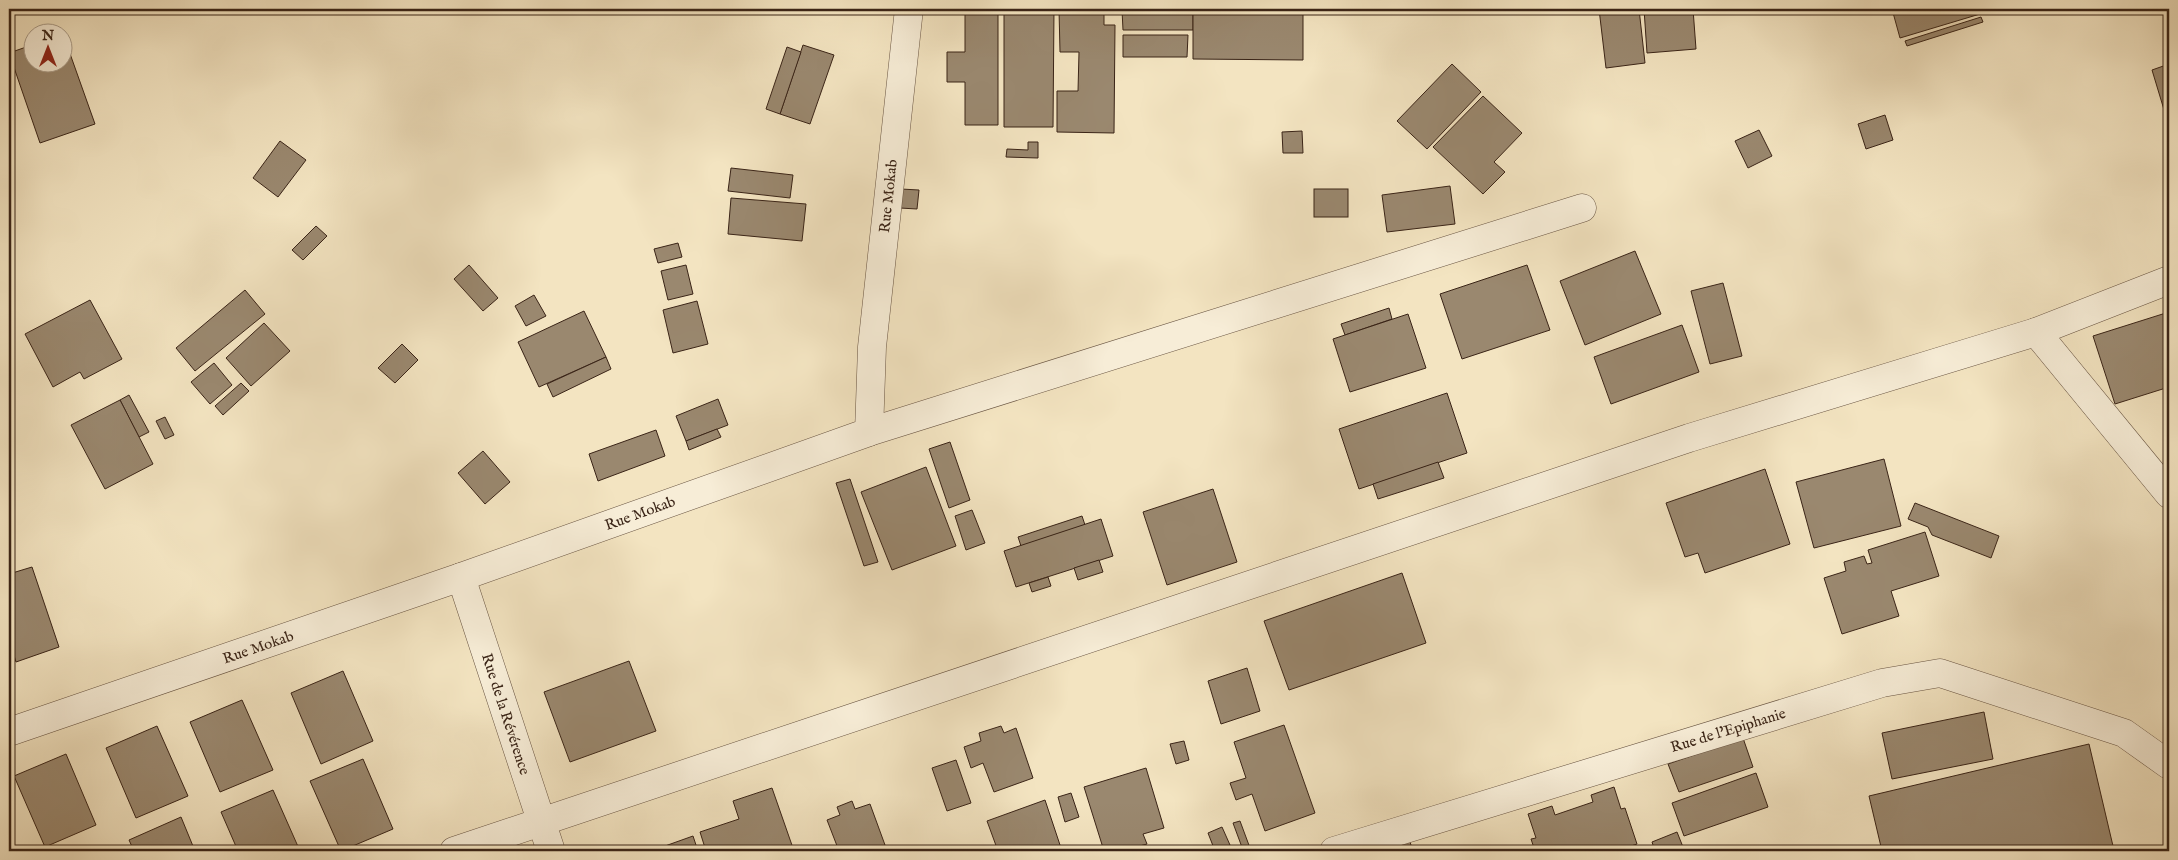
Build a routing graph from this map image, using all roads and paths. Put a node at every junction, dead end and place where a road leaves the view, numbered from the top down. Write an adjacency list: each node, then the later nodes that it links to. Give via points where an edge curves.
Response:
1 (909, 9): 5 (street, Rue Mokab, via 872,347)
2 (1582, 208): 5 (street)
3 (2169, 280): 4 (street)
4 (2036, 332): 6 (street); 10 (street, via 1689,438)
5 (868, 432): 7 (street, Rue Mokab)
6 (2169, 494)
7 (461, 577): 8 (street, Rue Mokab); 10 (street, Rue de la Révérence)
8 (9, 732)
9 (2169, 765): 13 (street, Rue de l'Epiphanie, via 2124,733 1940,673 1882,683)
10 (542, 822): 11 (street); 12 (street, Rue de la Révérence)
11 (454, 851)
12 (552, 851)
13 (1334, 851)

